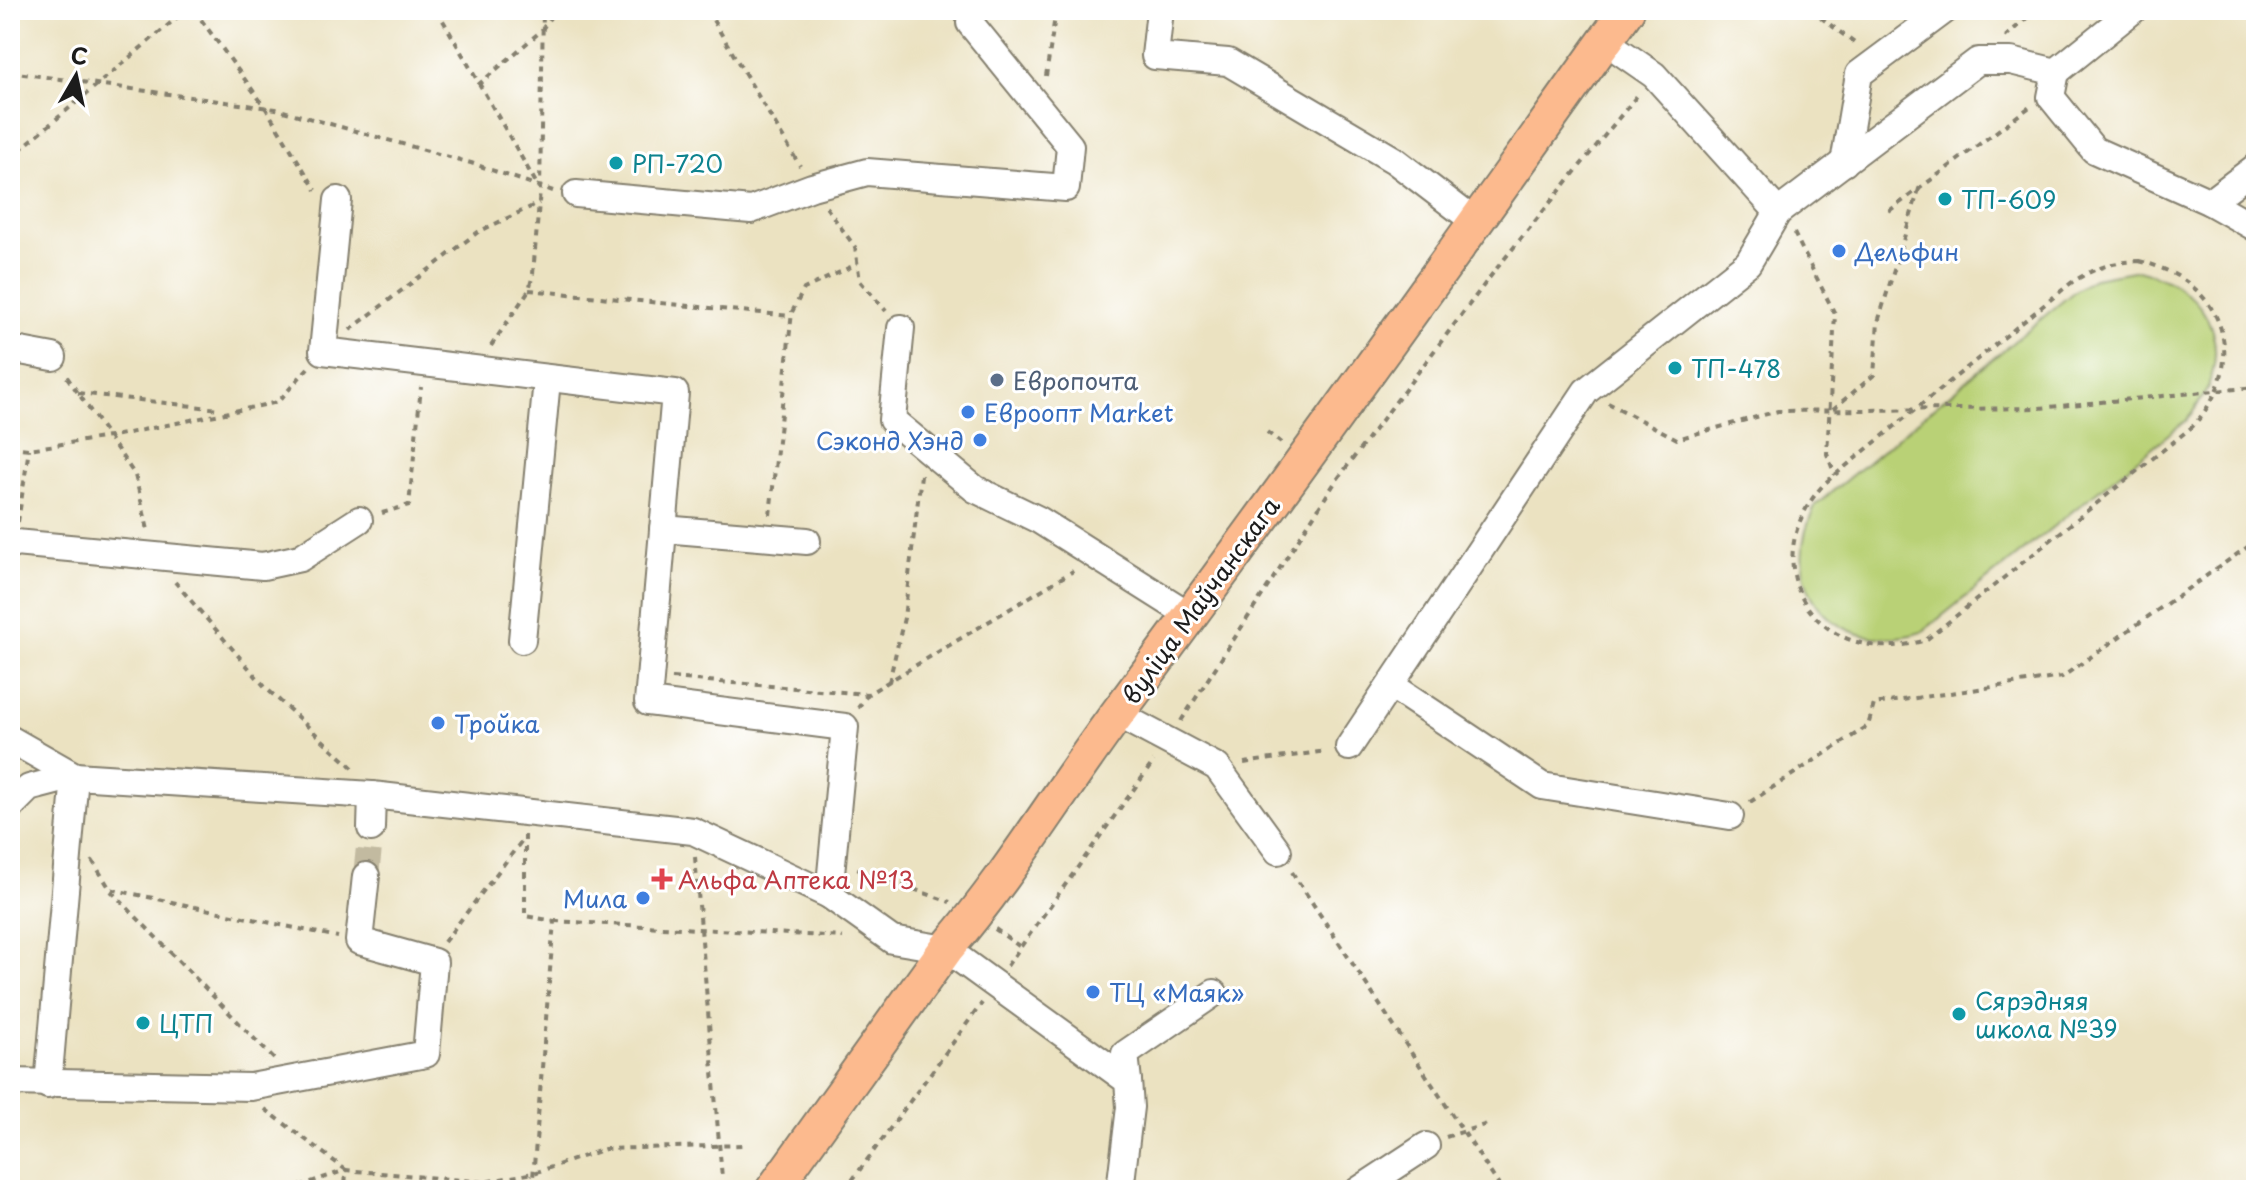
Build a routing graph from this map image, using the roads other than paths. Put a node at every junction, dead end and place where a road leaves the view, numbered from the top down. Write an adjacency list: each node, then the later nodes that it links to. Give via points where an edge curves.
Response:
1 (971, 10): 10 (lane, via 970,23 1070,146 1066,188 867,172 751,210)
2 (1160, 10): 14 (lane, via 1155,56 1228,62 1394,160)
3 (1627, 10): 6 (main road, вуліца Маўчанскага)
4 (1945, 10): 8 (lane, via 1859,74)
5 (2133, 10): 7 (lane)
6 (1605, 41): 13 (lane, via 1654,75); 14 (main road, вуліца Маўчанскага)
7 (2054, 84): 8 (lane, via 2011,61 1978,61); 12 (lane, via 2094,150)
8 (1844, 163): 13 (lane)
9 (2256, 167): 12 (lane)
10 (576, 194)
11 (338, 200): 19 (lane, via 323,351)
12 (2210, 202): 15 (lane)
13 (1780, 210): 26 (lane, via 1748,263 1586,391)
14 (1474, 221): 24 (main road, вуліца Маўчанскага)
15 (2256, 228)
16 (901, 328): 24 (lane, via 892,420 975,489 1039,520)
17 (10, 349): 18 (lane)
18 (53, 357)
19 (547, 380): 21 (lane, via 675,393); 25 (lane)
20 (359, 520): 23 (lane, via 300,558 263,566)
21 (663, 529): 22 (lane); 37 (lane, via 648,702 845,727)
22 (807, 541)
23 (12, 545)
24 (1191, 616): 27 (main road, вуліца Маўчанскага)
25 (522, 640)
26 (1392, 686): 29 (lane); 33 (lane, via 1542,786)
27 (1117, 714): 35 (lane, via 1217,767); 38 (main road, вуліца Маўчанскага, via 976,915)
28 (10, 739): 30 (lane)
29 (1349, 747)
30 (75, 776): 31 (lane); 32 (lane, via 29,788); 42 (lane)
31 (379, 796): 34 (lane); 37 (lane, via 526,825 693,831)
32 (10, 807)
33 (1730, 816)
34 (371, 828)
35 (1278, 851)
36 (366, 876): 42 (lane, via 359,941 434,962 426,1054 234,1087)
37 (829, 895): 38 (lane, via 892,940)
38 (946, 949): 40 (lane); 44 (main road, вуліца Маўчанскага)
39 (1214, 993): 40 (lane, via 1125,1054)
40 (1128, 1081): 45 (lane)
41 (10, 1082): 42 (lane)
42 (48, 1085)
43 (1426, 1146): 46 (lane)
44 (773, 1190)
45 (1120, 1190)
46 (1359, 1190)

